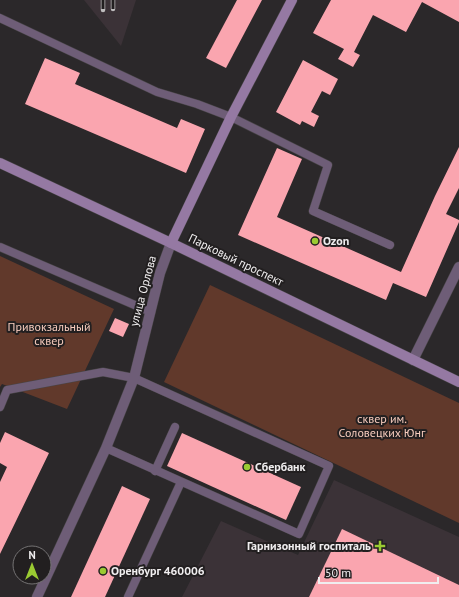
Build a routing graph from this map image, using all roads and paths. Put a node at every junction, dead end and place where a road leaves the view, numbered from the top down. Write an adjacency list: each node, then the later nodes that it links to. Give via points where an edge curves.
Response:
1 (292, 0): 3 (main road, улица Орлова)
2 (0, 18): 3 (lane, via 157,92)
3 (231, 118): 5 (main road, улица Орлова); 6 (lane, via 328,165 313,211)
4 (0, 163): 5 (main road, Парковый проспект)
5 (171, 243): 10 (street, улица Орлова, via 160,273); 11 (main road, Парковый проспект)
6 (390, 245)
7 (0, 247): 10 (lane)
8 (459, 268): 9 (street)
9 (456, 282): 11 (street)
10 (151, 312): 12 (street, улица Орлова)
11 (413, 360): 13 (main road, Парковый проспект)
12 (134, 378): 14 (lane, via 103,372); 17 (street, улица Орлова); 19 (lane, via 329,466 299,534)
13 (459, 382)
14 (3, 391): 15 (lane)
15 (0, 407)
16 (175, 427): 18 (lane)
17 (106, 448): 18 (lane); 20 (street, улица Орлова)
18 (155, 471): 19 (lane)
19 (181, 482): 21 (lane)
20 (37, 597)
21 (128, 597)

